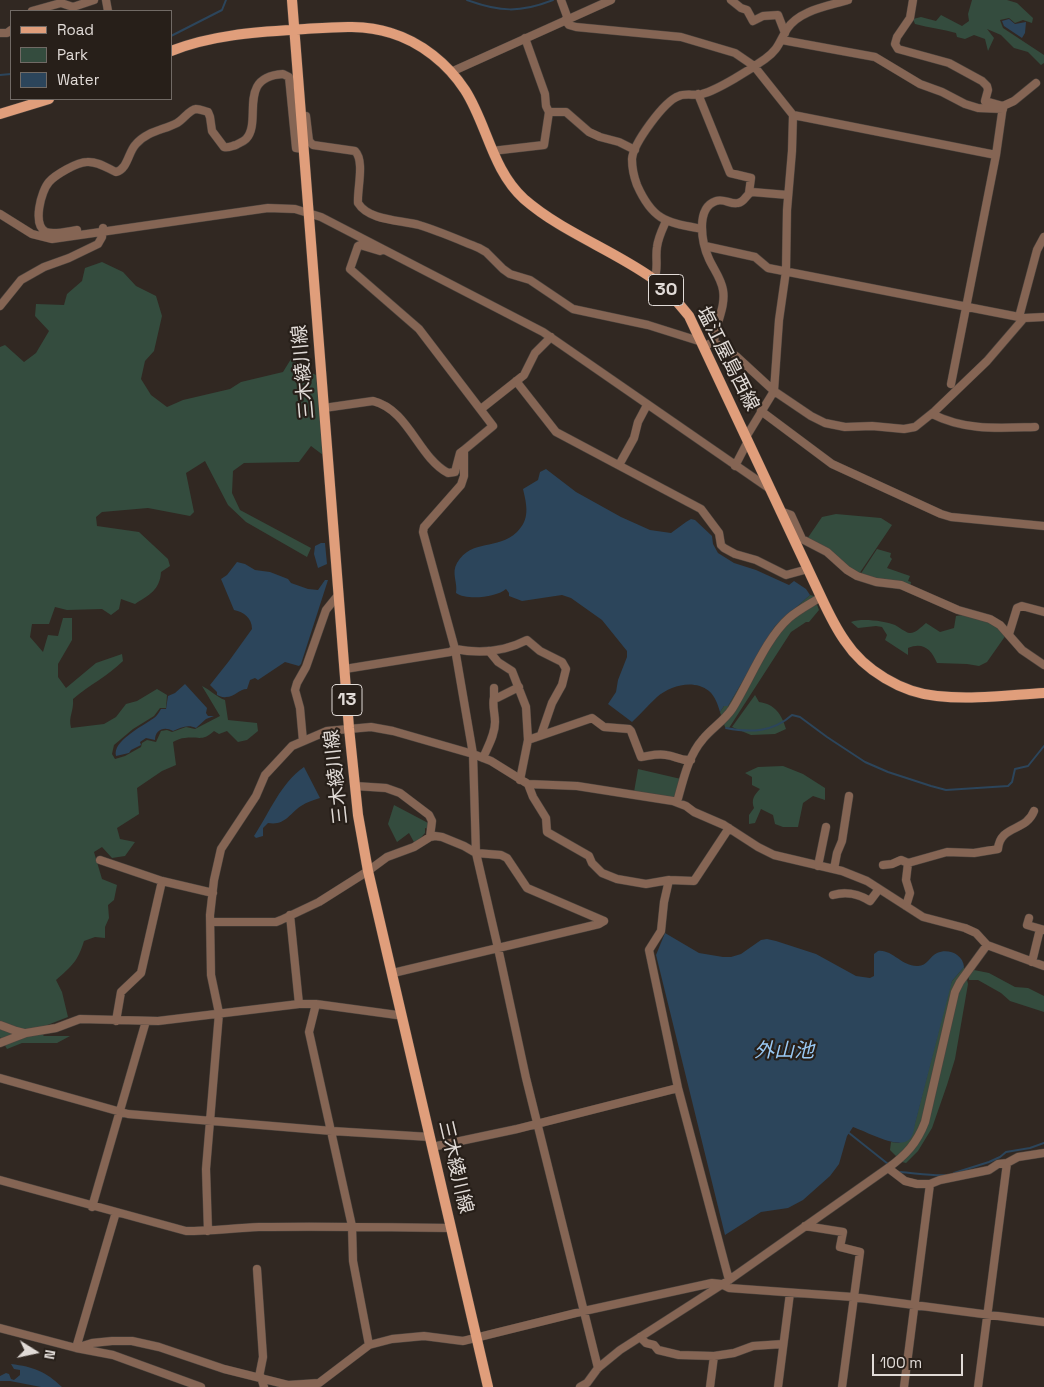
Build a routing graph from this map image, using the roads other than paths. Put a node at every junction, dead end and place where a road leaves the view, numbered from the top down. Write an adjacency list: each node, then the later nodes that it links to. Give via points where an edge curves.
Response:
1 (94, 0): 8 (street, via 73,7 62,3)
2 (292, 0): 10 (main road, 三木綾川線 / 13)
3 (561, 0): 9 (street)
4 (611, 0): 9 (street)
5 (731, 0): 11 (street, via 747,10 753,22 763,16 778,15)
6 (848, 0): 11 (street, via 810,11 788,27)
7 (913, 0): 19 (street, via 910,18 896,37 898,49 949,63 982,81 988,90 985,101)
8 (36, 10)
9 (566, 20): 12 (street); 14 (street, via 576,27 695,40 735,53)
10 (293, 30): 13 (main road, 塩江屋島西線 / 30, via 249,32); 15 (main road, 塩江屋島西線 / 30, via 353,27 391,32 416,43); 22 (main road, 三木綾川線 / 13)
11 (783, 36): 14 (street, via 779,46); 19 (street, via 875,57 920,84 965,104 978,108)
12 (525, 38): 15 (street); 20 (street)
13 (172, 51)
14 (754, 66): 17 (street); 23 (street)
15 (451, 72): 26 (main road, 塩江屋島西線 / 30, via 471,99)
16 (1036, 84): 19 (street)
17 (698, 94): 25 (street, via 678,96 664,107); 28 (street, via 730,173 751,178)
18 (46, 100): 21 (main road)
19 (1003, 107): 27 (street)
20 (549, 112): 25 (street, via 566,112 590,132); 26 (street, via 544,145)
21 (0, 114)
22 (300, 116): 24 (main road, 三木綾川線 / 13); 46 (street, via 306,116 313,145 358,154 358,203 370,214 420,225 479,248 510,274 530,280 573,309 648,325)
23 (793, 116): 27 (street); 29 (street)
24 (303, 149): 30 (main road, 三木綾川線 / 13); 34 (street, via 296,148 289,77 283,74 268,77 257,87 251,130 241,142 224,147 212,131 208,112 197,109 175,124 141,139 120,171 83,162 48,182 41,197 38,218 45,231 103,227)
25 (635, 150): 32 (street, via 632,158 634,176 643,197)
26 (492, 151): 39 (main road, 塩江屋島西線 / 30, via 521,196 542,214)
27 (996, 155): 41 (street)
28 (748, 193): 29 (street); 33 (street, via 740,203 722,200 710,205 702,215)
29 (788, 195): 38 (street)
30 (308, 212): 34 (street, via 295,208 268,208); 37 (street); 51 (main road, 三木綾川線 / 13)
31 (0, 214): 34 (street, via 32,234 52,239)
32 (666, 221): 33 (street); 39 (street, via 658,238)
33 (702, 229): 36 (street)
34 (103, 231): 40 (street, via 98,244 21,280)
35 (1044, 237): 43 (street, via 1037,250)
36 (705, 246): 38 (street, via 755,257 768,268); 45 (street, via 724,292 724,305)
37 (386, 250): 44 (street); 52 (street, via 385,253 358,246 350,269 419,329)
38 (786, 271): 41 (street); 49 (street)
39 (654, 279): 46 (main road, 塩江屋島西線 / 30, via 689,316)
40 (0, 306)
41 (966, 306): 43 (street); 48 (street)
42 (1044, 317): 43 (street)
43 (1021, 318): 54 (street, via 987,361)
44 (550, 337): 47 (street, via 535,354 524,375); 50 (street)
45 (714, 342): 46 (street); 49 (street, via 736,356)
46 (703, 344): 56 (main road, 塩江屋島西線 / 30)
47 (516, 381): 52 (street); 58 (street, via 556,432)
48 (951, 384)
49 (774, 391): 53 (street); 54 (street, via 811,416 834,426 904,429 914,427)
50 (647, 405): 58 (street); 59 (street)
51 (324, 408): 57 (street, via 381,403 407,426 429,457 448,473 455,472 460,452); 64 (main road, 三木綾川線 / 13)
52 (481, 409): 57 (street, via 493,426)
53 (761, 412): 56 (street); 62 (street, via 832,464 941,514)
54 (932, 414): 55 (street, via 981,429)
55 (1035, 427)
56 (747, 439): 59 (street); 60 (main road, 塩江屋島西線 / 30)
57 (464, 450): 68 (street, via 461,485 423,532)
58 (620, 465): 63 (street, via 701,509 719,533 721,545 735,554 786,574)
59 (735, 466): 60 (street)
60 (770, 489): 61 (main road, 塩江屋島西線 / 30)
61 (780, 511): 63 (main road, 塩江屋島西線 / 30); 67 (street, via 790,515 802,539 827,552 857,576 900,586 958,610 990,619)
62 (1044, 526)
63 (808, 569): 65 (main road, 塩江屋島西線 / 30)
64 (339, 594): 71 (main road, 三木綾川線 / 13); 78 (street, via 326,610 295,690)
65 (821, 597): 74 (main road, 塩江屋島西線 / 30, via 845,642 862,661 884,678 909,689 935,696 962,697); 82 (street, via 783,624 731,710 704,737)
66 (1044, 612): 67 (street, via 1022,606 1017,608)
67 (1009, 634): 70 (street, via 1022,650)
68 (455, 649): 69 (street); 71 (street); 80 (street)
69 (489, 651): 72 (street, via 512,671); 77 (street, via 512,648 527,640 565,666 562,685)
70 (1044, 665)
71 (345, 669): 76 (main road, 三木綾川線 / 13)
72 (519, 687): 75 (street); 79 (street, via 526,707)
73 (494, 688): 75 (street)
74 (1044, 693)
75 (494, 697): 81 (street, via 493,737)
76 (349, 728): 78 (street, via 327,731); 80 (street, via 371,727); 85 (main road, 三木綾川線 / 13)
77 (541, 735): 79 (street); 82 (street, via 592,718 604,727 629,728 640,756 660,754 682,761)
78 (303, 740): 102 (street, via 292,746 265,775 256,796 221,848)
79 (528, 740): 83 (street)
80 (473, 754): 81 (street); 92 (street)
81 (483, 758): 83 (street)
82 (691, 760): 87 (street)
83 (520, 780): 84 (street)
84 (528, 784): 87 (street, via 577,786); 99 (street, via 546,818 547,832 589,856 602,873 646,884)
85 (355, 786): 91 (street, via 386,788 400,793 429,815 432,821); 98 (main road, 三木綾川線 / 13)
86 (849, 796): 97 (street)
87 (677, 802): 89 (street)
88 (1034, 811): 94 (street, via 1026,822 1006,832 999,840 998,849 974,853 947,852)
89 (729, 828): 96 (street, via 774,855); 99 (street, via 694,882)
90 (826, 828): 96 (street)
91 (430, 837): 92 (street, via 442,837); 98 (street, via 387,857)
92 (476, 853): 110 (street); 110 (street, via 507,858 526,888 604,920 600,924)
93 (100, 860): 100 (street)
94 (908, 863): 95 (street, via 901,860); 104 (street, via 906,880 910,893)
95 (883, 865)
96 (818, 866): 97 (street)
97 (834, 869): 101 (street)
98 (368, 871): 105 (street, via 319,902); 113 (main road, 三木綾川線 / 13)
99 (669, 880): 124 (street, via 662,931 649,950)
100 (162, 881): 102 (street); 118 (street, via 141,974 121,992)
101 (879, 889): 103 (street, via 870,901 858,894); 104 (street)
102 (213, 893): 107 (street)
103 (833, 895)
104 (906, 906): 109 (street, via 923,917 976,933)
105 (290, 915): 107 (street, via 276,922); 114 (street)
106 (1029, 918): 108 (street, via 1028,925)
107 (211, 922): 116 (street, via 211,975)
108 (1043, 931): 111 (street)
109 (987, 945): 111 (street); 132 (street, via 955,992 919,1136 912,1147)
110 (498, 948): 113 (street); 127 (street)
111 (1032, 962): 112 (street)
112 (1044, 966)
113 (392, 973): 117 (main road, 三木綾川線 / 13)
114 (299, 1004): 115 (street); 116 (street)
115 (316, 1004): 117 (street); 128 (street, via 310,1032)
116 (219, 1013): 119 (street); 126 (street)
117 (401, 1014): 129 (main road, 三木綾川線 / 13)
118 (116, 1020): 119 (street); 121 (street, via 80,1019 56,1028)
119 (146, 1021): 125 (street)
120 (0, 1024): 121 (street)
121 (26, 1033): 122 (street)
122 (0, 1044)
123 (0, 1078): 125 (street)
124 (678, 1088): 127 (street); 142 (street)
125 (120, 1112): 126 (street); 135 (street)
126 (210, 1121): 128 (street); 140 (street, via 206,1169)
127 (537, 1124): 129 (street); 147 (street)
128 (332, 1131): 129 (street); 137 (street)
129 (431, 1142): 139 (main road, 三木綾川線 / 13)
130 (1044, 1153): 131 (street, via 1018,1157)
131 (1007, 1163): 134 (street); 148 (street)
132 (888, 1168): 134 (street, via 905,1181); 138 (street)
133 (0, 1180): 135 (street)
134 (930, 1184): 146 (street)
135 (92, 1207): 136 (street)
136 (116, 1212): 140 (street, via 186,1231); 155 (street)
137 (352, 1226): 139 (street); 140 (street); 154 (street, via 353,1262)
138 (805, 1226): 142 (street); 145 (street, via 843,1232 840,1247 860,1252)
139 (451, 1228): 152 (main road, 三木綾川線 / 13)
140 (208, 1231)
141 (257, 1269): 158 (street, via 262,1357)
142 (729, 1280): 143 (street)
143 (721, 1284): 144 (street, via 729,1288); 147 (street, via 712,1283); 151 (street)
144 (790, 1293): 145 (street); 153 (street)
145 (854, 1297): 146 (street); 165 (street)
146 (915, 1305): 148 (street); 166 (street)
147 (584, 1311): 152 (street); 157 (street)
148 (987, 1314): 149 (street); 167 (street)
149 (1044, 1322)
150 (0, 1328): 155 (street)
151 (640, 1337): 156 (street, via 658,1350 679,1355); 157 (street)
152 (476, 1338): 154 (street, via 463,1341 406,1336); 161 (main road, 三木綾川線 / 13)
153 (783, 1344): 156 (street, via 754,1346); 164 (street)
154 (369, 1345): 158 (street, via 319,1383 288,1385)
155 (76, 1348): 158 (street, via 92,1343 132,1341); 159 (street, via 113,1355)
156 (714, 1356): 163 (street)
157 (598, 1368): 162 (street)
158 (260, 1377): 160 (street)
159 (201, 1387)
160 (264, 1387)
161 (488, 1387)
162 (580, 1387)
163 (710, 1387)
164 (778, 1387)
165 (842, 1387)
166 (904, 1387)
167 (978, 1387)

